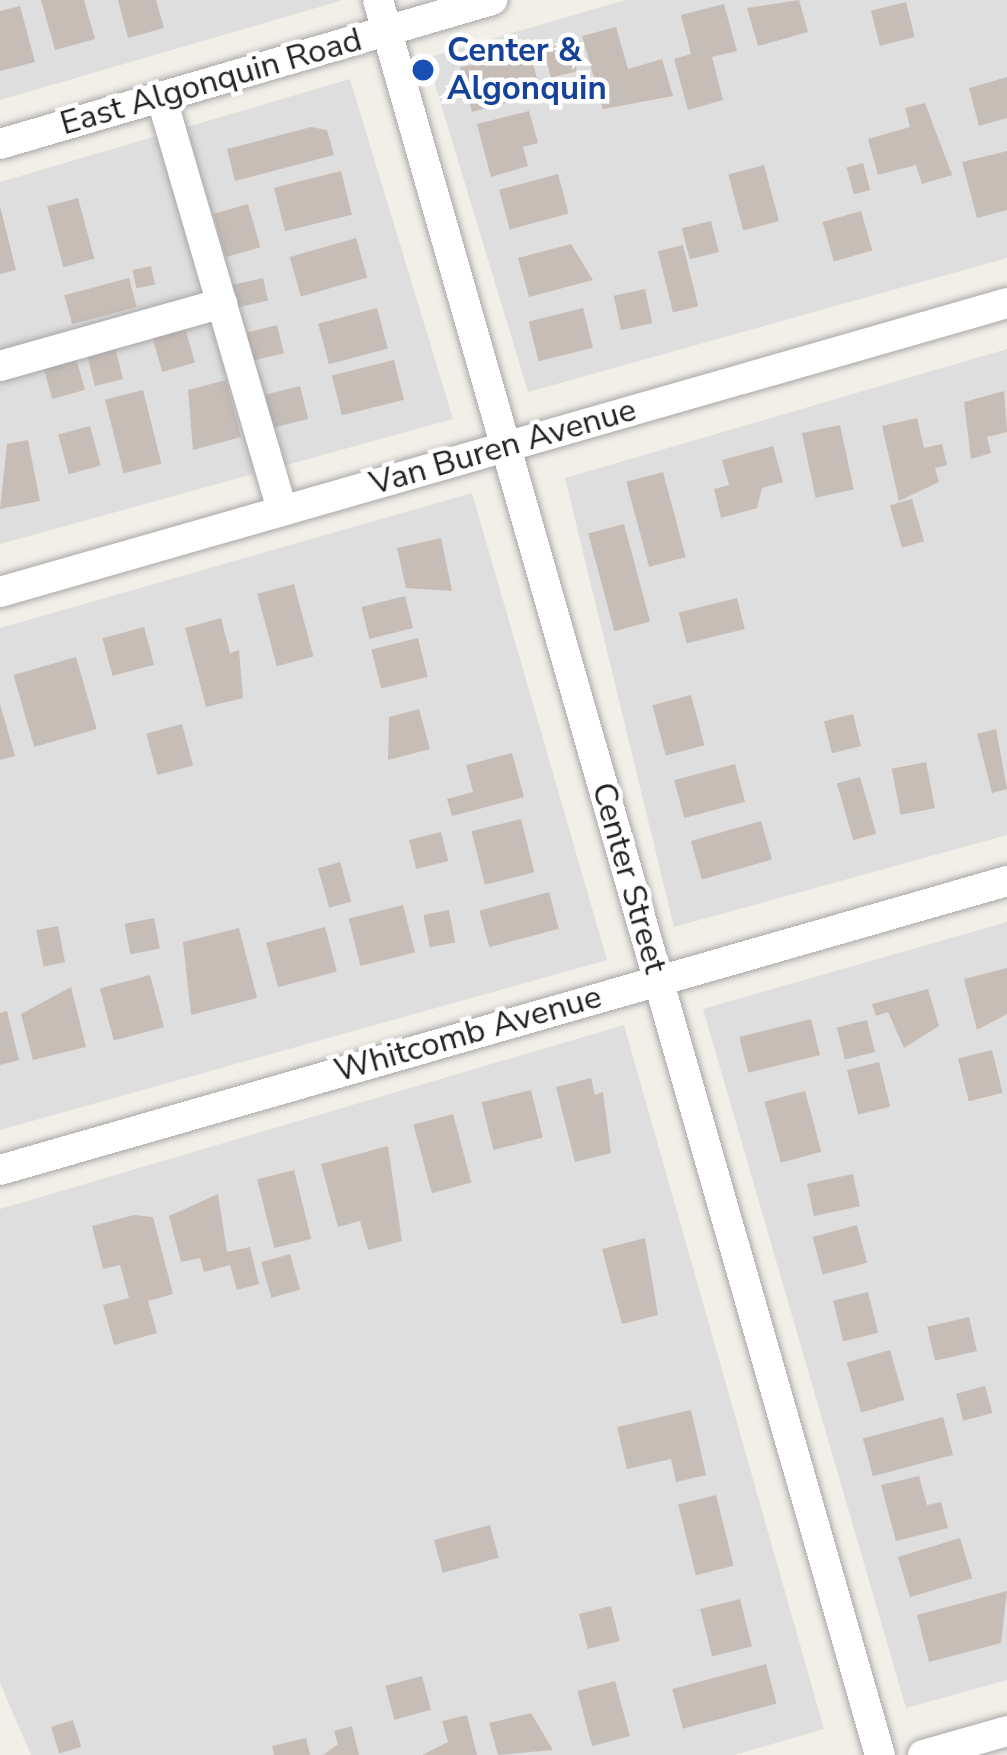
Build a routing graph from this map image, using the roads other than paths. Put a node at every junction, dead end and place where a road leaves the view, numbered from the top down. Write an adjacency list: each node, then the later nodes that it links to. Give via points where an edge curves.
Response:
1 (378, 0): 3 (street, Center Street)
2 (492, 0): 3 (street, East Algonquin Road)
3 (387, 31): 4 (street, East Algonquin Road); 9 (street, Center Street)
4 (161, 96): 5 (street, East Algonquin Road); 6 (street)
5 (0, 144)
6 (222, 303): 8 (street); 10 (street)
7 (1007, 303): 9 (street, Van Buren Avenue)
8 (0, 366)
9 (506, 447): 10 (street, Van Buren Avenue); 13 (street, Center Street)
10 (282, 511): 11 (street, Van Buren Avenue)
11 (0, 592)
12 (1007, 881): 13 (street, Whitcomb Avenue)
13 (658, 979): 14 (street, Whitcomb Avenue); 16 (street, Center Street)
14 (0, 1169)
15 (1007, 1731): 17 (street)
16 (880, 1755)
17 (923, 1755)

